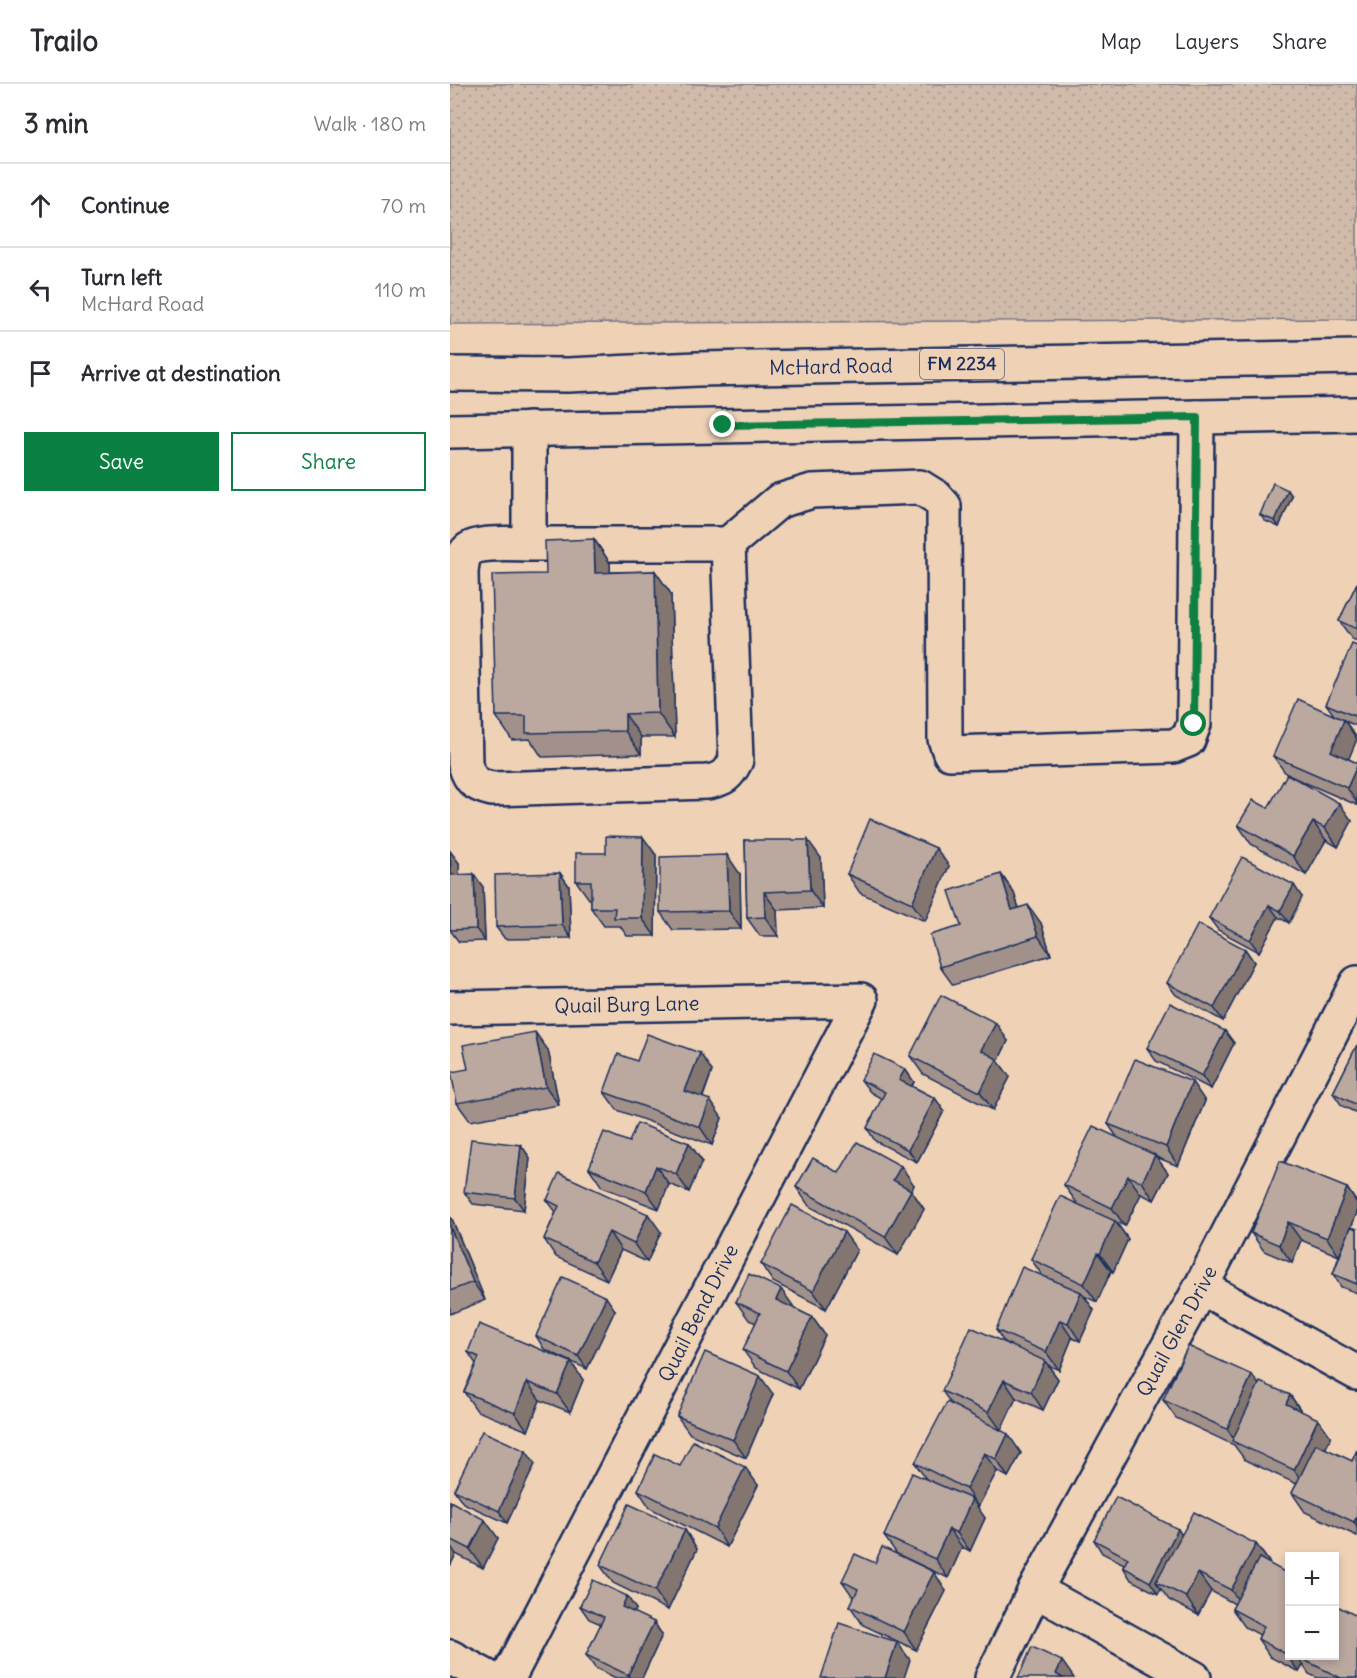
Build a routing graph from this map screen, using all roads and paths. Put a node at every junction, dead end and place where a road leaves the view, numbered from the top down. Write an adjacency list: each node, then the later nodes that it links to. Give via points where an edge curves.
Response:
1 (1357, 357): 2 (street, McHard Road / FM 2234, via 709,368 568,375)
2 (450, 374)
3 (1357, 414): 4 (street)
4 (1197, 417): 5 (street); 8 (street, via 1194,724 1188,740 1173,746 950,753 945,739 944,506 920,487 812,491 779,501)
5 (529, 429): 6 (street); 7 (street)
6 (450, 431)
7 (529, 544): 8 (street); 8 (street, via 478,545 462,559 465,764 468,775 478,786 492,789 707,782 730,773 736,760)
8 (728, 544)
9 (1357, 983): 12 (street, Quail Glen Drive)
10 (803, 1001): 11 (street, Quail Burg Lane); 17 (street, Quail Bend Drive, via 861,1000)
11 (450, 1008)
12 (1201, 1287): 13 (street); 14 (street, Quail Glen Drive)
13 (1357, 1373)
14 (1035, 1590): 18 (street, Quail Glen Drive); 19 (street)
15 (450, 1656): 16 (street)
16 (489, 1678)
17 (508, 1678)
18 (992, 1678)
19 (1194, 1678)

